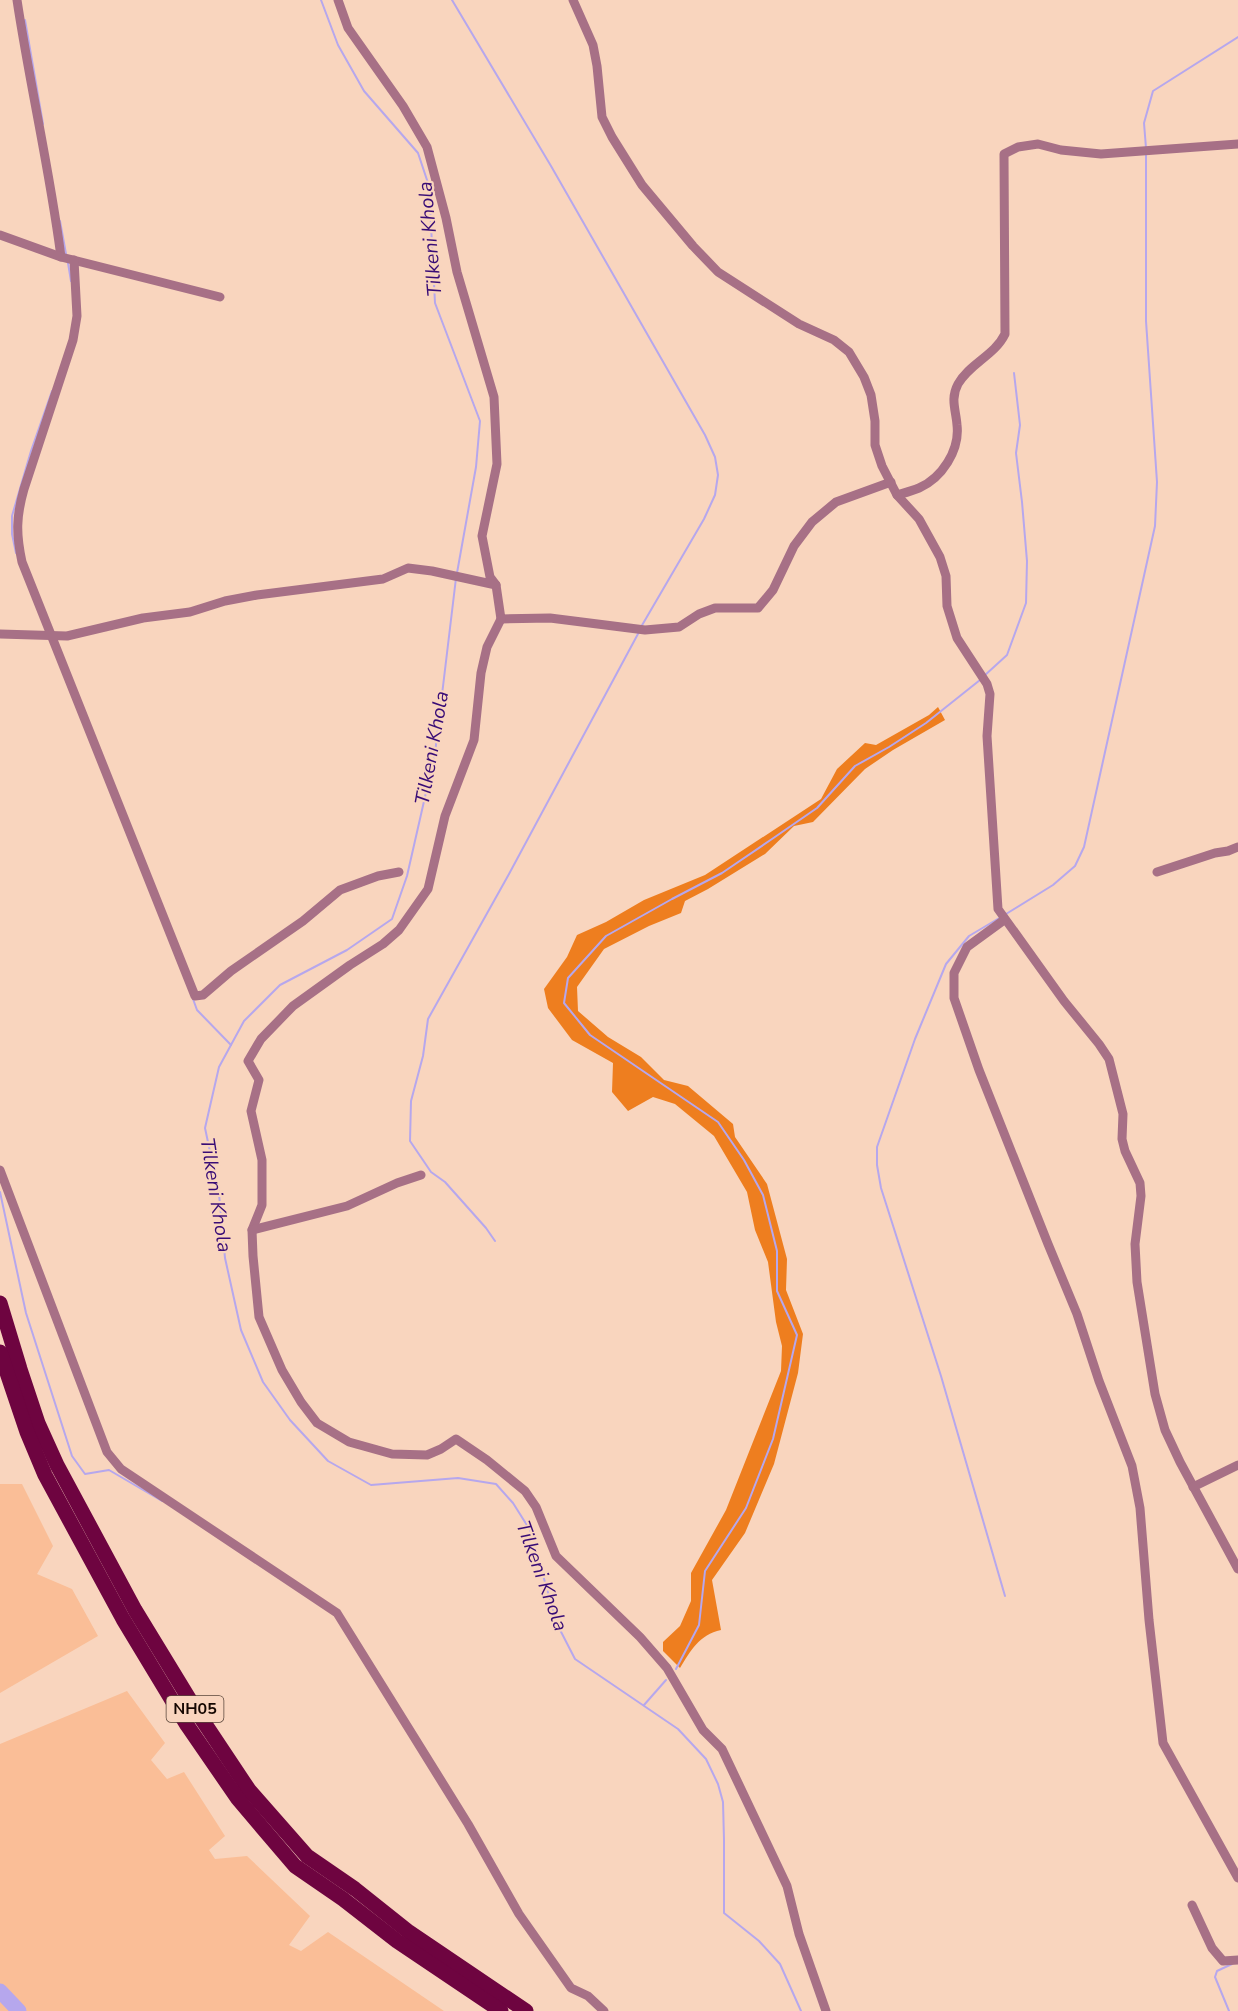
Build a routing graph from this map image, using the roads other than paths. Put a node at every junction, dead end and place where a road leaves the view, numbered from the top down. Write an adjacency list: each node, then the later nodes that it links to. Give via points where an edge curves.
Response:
1 (17, 0): 6 (street)
2 (338, 0): 10 (street, via 348,28 404,106 427,147 457,272 494,397 497,464 482,536 490,577)
3 (573, 0): 8 (street, via 593,45 602,117 642,185 718,272 849,352 871,396 875,445)
4 (1238, 144): 9 (street, via 1101,154 1038,144 1004,154 1005,334 1001,343 958,384 953,399 957,444 949,460 921,487)
5 (0, 235): 6 (street)
6 (67, 259): 7 (street); 13 (street, via 77,316 73,340 18,511 16,536 22,562)
7 (220, 297)
8 (891, 482): 9 (street); 11 (street, via 836,502 812,522 794,546 773,590 758,608 715,608 679,627 645,630 550,618)
9 (897, 495): 17 (street, via 919,519 940,557 946,576 947,606 957,638 990,694 987,736 998,909)
10 (496, 585): 11 (street); 13 (street, via 408,568 383,579 257,595 190,612)
11 (501, 619): 20 (street, via 487,646 474,740 445,816 428,889 399,930 293,1006 261,1039 248,1061 259,1080 251,1112 262,1160 262,1204)
12 (0, 634): 13 (street)
13 (52, 636): 15 (street, via 195,996 203,995 340,890)
14 (1238, 847): 16 (street)
15 (399, 872)
16 (1157, 872)
17 (1004, 920): 24 (street, via 1108,1059 1123,1114 1124,1145 1140,1183 1135,1244 1137,1282 1155,1394 1165,1430); 26 (street, via 967,947 954,973 954,998 1132,1466 1140,1508 1163,1743)
18 (0, 1170): 31 (street, via 114,1462 337,1613 519,1914 571,1988 588,1996)
19 (421, 1175): 20 (street, via 347,1206)
20 (252, 1230): 32 (street, via 259,1317 282,1370 317,1423 350,1442 392,1454 426,1455 456,1439 487,1460 525,1491 536,1507 556,1556 613,1609 667,1668 703,1730 722,1749 787,1886)
21 (0, 1302): 30 (main road, NH05, via 38,1423 57,1465 135,1610 249,1790 307,1856 409,1932)
22 (0, 1352): 29 (main road, NH05, via 45,1475 123,1619 187,1725 238,1799 295,1866)
23 (1238, 1465): 24 (street)
24 (1193, 1487): 25 (street)
25 (1238, 1569)
26 (1238, 1878)
27 (1192, 1905): 28 (street, via 1223,1962)
28 (1238, 1960)
29 (501, 2011)
30 (526, 2011)
31 (604, 2011)
32 (826, 2011)

